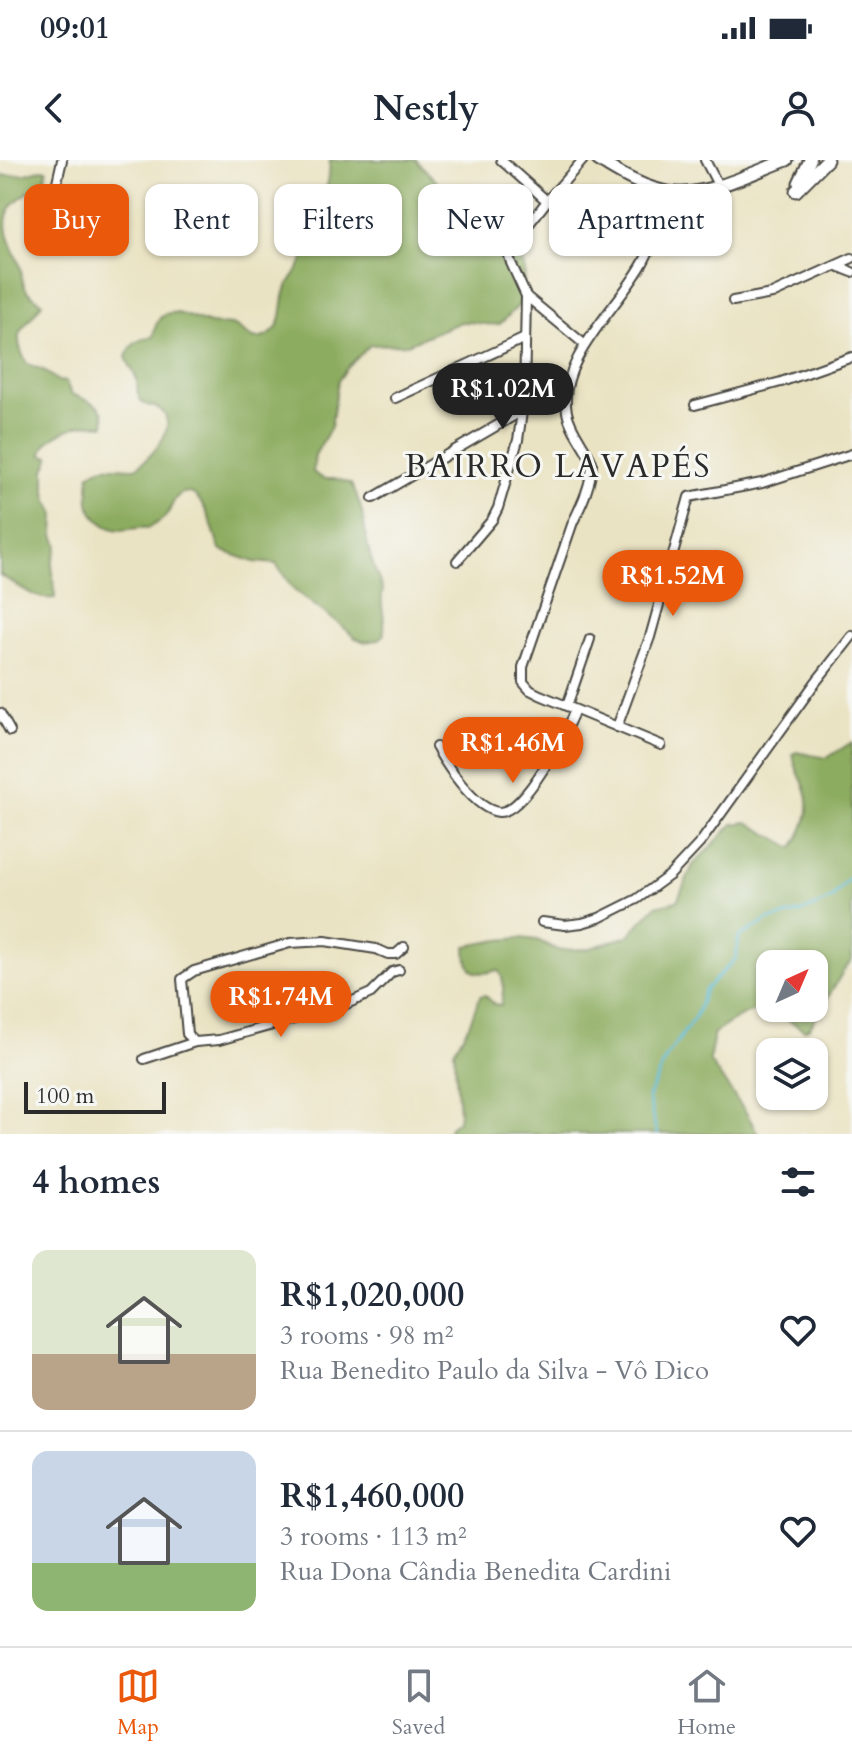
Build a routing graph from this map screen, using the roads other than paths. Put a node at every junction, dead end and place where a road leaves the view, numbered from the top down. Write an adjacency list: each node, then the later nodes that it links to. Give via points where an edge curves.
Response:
1 (62, 160): 11 (street)
2 (501, 160): 15 (street)
3 (583, 160): 15 (street)
4 (598, 160): 12 (main road)
5 (705, 160): 13 (street)
6 (776, 160): 10 (main road)
7 (787, 160): 10 (main road)
8 (810, 160): 9 (main road, via 796,191)
9 (827, 160)
10 (763, 168): 14 (main road)
11 (57, 184)
12 (644, 184)
13 (717, 184)
14 (721, 184)
15 (547, 201): 20 (street, via 510,248)
16 (645, 256): 23 (street)
17 (852, 258): 18 (street)
18 (837, 266): 19 (street); 21 (street, via 772,294)
19 (852, 272)
20 (526, 296): 22 (street); 23 (street)
21 (733, 301)
22 (525, 338): 25 (street); 27 (street)
23 (584, 344): 33 (street, via 569,380 567,413 592,469 522,676 530,690)
24 (852, 357): 26 (street)
25 (395, 398)
26 (695, 405)
27 (522, 411): 29 (street); 30 (street, via 498,508)
28 (852, 454): 35 (street, via 762,483 689,497 650,637)
29 (373, 498)
30 (457, 561)
31 (852, 636): 39 (street, via 700,843 670,875 599,918 565,925)
32 (590, 639): 33 (street)
33 (571, 708): 35 (street); 38 (street, via 566,731 528,793 508,810 483,806 451,773)
34 (0, 713): 36 (street)
35 (617, 727): 37 (street)
36 (10, 731)
37 (661, 745)
38 (436, 747)
39 (542, 922)
40 (404, 947): 42 (street, via 388,954 325,941 290,943 194,971 182,979 182,987 187,1034)
41 (399, 970): 42 (street, via 371,993 344,1005)
42 (195, 1042): 43 (street)
43 (144, 1059)

